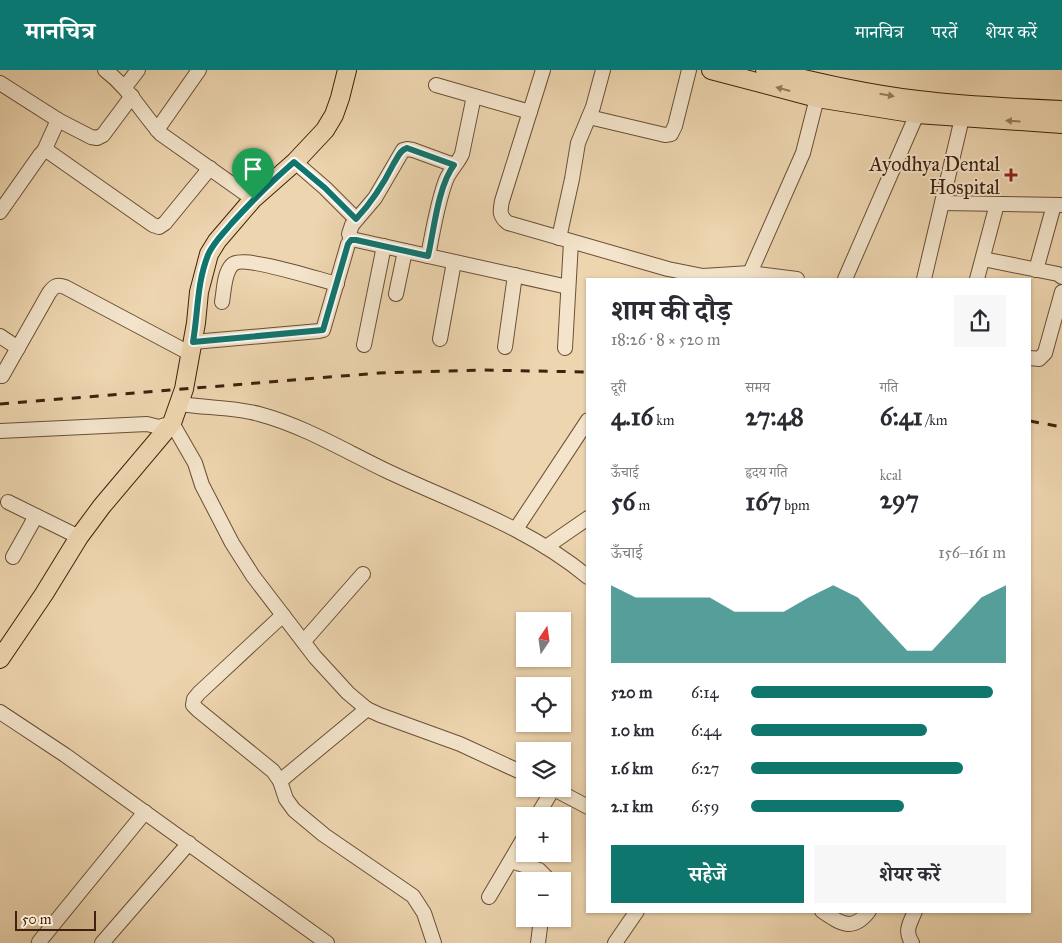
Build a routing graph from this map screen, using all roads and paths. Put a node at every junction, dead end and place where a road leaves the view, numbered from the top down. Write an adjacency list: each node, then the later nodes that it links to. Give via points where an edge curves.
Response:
1 (105, 70): 10 (street)
2 (138, 70): 10 (street)
3 (199, 70): 22 (street)
4 (347, 70): 24 (main road, via 334,115 325,130)
5 (543, 70): 16 (street)
6 (603, 70): 18 (street)
7 (689, 70): 18 (street, via 671,134)
8 (711, 70): 14 (main road, one-way to 8)
9 (765, 70): 15 (main road, one-way to 15, via 917,100)
10 (123, 83): 20 (street, via 103,135 91,138); 22 (street)
11 (0, 84): 20 (street)
12 (436, 85): 13 (street)
13 (474, 96): 16 (street); 25 (street, via 462,154)
14 (817, 98): 17 (main road); 43 (street, via 803,153)
15 (1062, 110)
16 (530, 112): 34 (street, via 500,212 508,223)
17 (917, 114): 19 (main road); 47 (street)
18 (589, 117): 34 (street, via 578,143)
19 (962, 118): 21 (main road, one-way to 19); 28 (street)
20 (58, 120): 23 (street)
21 (1062, 124)
22 (157, 130): 26 (street)
23 (44, 151): 26 (street, via 159,226 165,223); 31 (street)
24 (294, 162): 27 (main road); 32 (street)
25 (454, 165): 32 (street, via 407,148 403,150 375,198); 37 (street, via 442,192)
26 (210, 168): 27 (street)
27 (253, 199): 60 (main road, via 209,254 199,292)
28 (942, 203): 29 (street); 48 (street)
29 (997, 204): 30 (street); 38 (street)
30 (1058, 205): 40 (street)
31 (0, 212)
32 (356, 219): 33 (street, via 349,234)
33 (351, 240): 35 (street); 50 (street)
34 (565, 240): 41 (street); 51 (street)
35 (384, 246): 36 (street); 57 (street)
36 (405, 251): 37 (street); 53 (street)
37 (428, 256): 39 (street)
38 (983, 259): 40 (street); 49 (street)
39 (454, 262): 42 (street); 56 (street)
40 (1036, 270): 45 (street)
41 (667, 274): 44 (street)
42 (515, 275): 51 (street); 58 (street)
43 (749, 276): 44 (street); 46 (street)
44 (703, 277)
45 (1062, 277)
46 (781, 278)
47 (844, 278)
48 (924, 278)
49 (978, 278)
50 (337, 284): 54 (street, via 238,261 229,269); 60 (street, via 323,330)
51 (568, 287): 61 (street)
52 (1062, 292): 62 (street, via 1045,353 1039,359)
53 (396, 294)
54 (222, 302)
55 (0, 336): 59 (street)
56 (440, 339)
57 (364, 345)
58 (505, 347)
59 (18, 348): 60 (street, via 49,293 59,285); 63 (street)
60 (192, 348): 64 (main road)
61 (565, 348)
62 (1031, 358)
63 (2, 376)
64 (180, 404): 65 (main road); 71 (street, via 236,410 276,419)
65 (172, 423): 67 (street, via 159,427 147,424); 72 (main road); 77 (street, via 195,463 202,485 232,543)
66 (586, 423): 71 (street)
67 (0, 431)
68 (8, 502): 69 (street)
69 (36, 516): 72 (street); 74 (street)
70 (586, 519): 73 (street)
71 (516, 529): 73 (street)
72 (79, 537): 79 (main road)
73 (546, 547): 76 (street)
74 (13, 557)
75 (363, 574): 78 (street)
76 (586, 576)
77 (283, 615): 78 (street); 83 (street, via 194,699 198,710 273,771)
78 (304, 641): 80 (street, via 348,693)
79 (0, 659)
80 (367, 709): 82 (street, via 460,744); 83 (street)
81 (0, 712): 86 (street)
82 (516, 770)
83 (280, 781): 100 (street, via 294,810 324,835 413,896 424,913)
84 (568, 797): 85 (street)
85 (586, 807)
86 (145, 812): 87 (street); 97 (street)
87 (189, 843): 98 (street); 99 (street)
88 (516, 852): 89 (street)
89 (511, 861): 90 (street); 91 (street)
90 (542, 872)
91 (489, 898)
92 (636, 913): 102 (street)
93 (825, 913): 94 (street, via 845,924 861,921)
94 (867, 913)
95 (914, 913): 103 (street, via 908,928)
96 (540, 927): 101 (street)
97 (39, 942)
98 (102, 943)
99 (327, 943)
100 (434, 943)
101 (538, 943)
102 (615, 943)
103 (912, 943)

